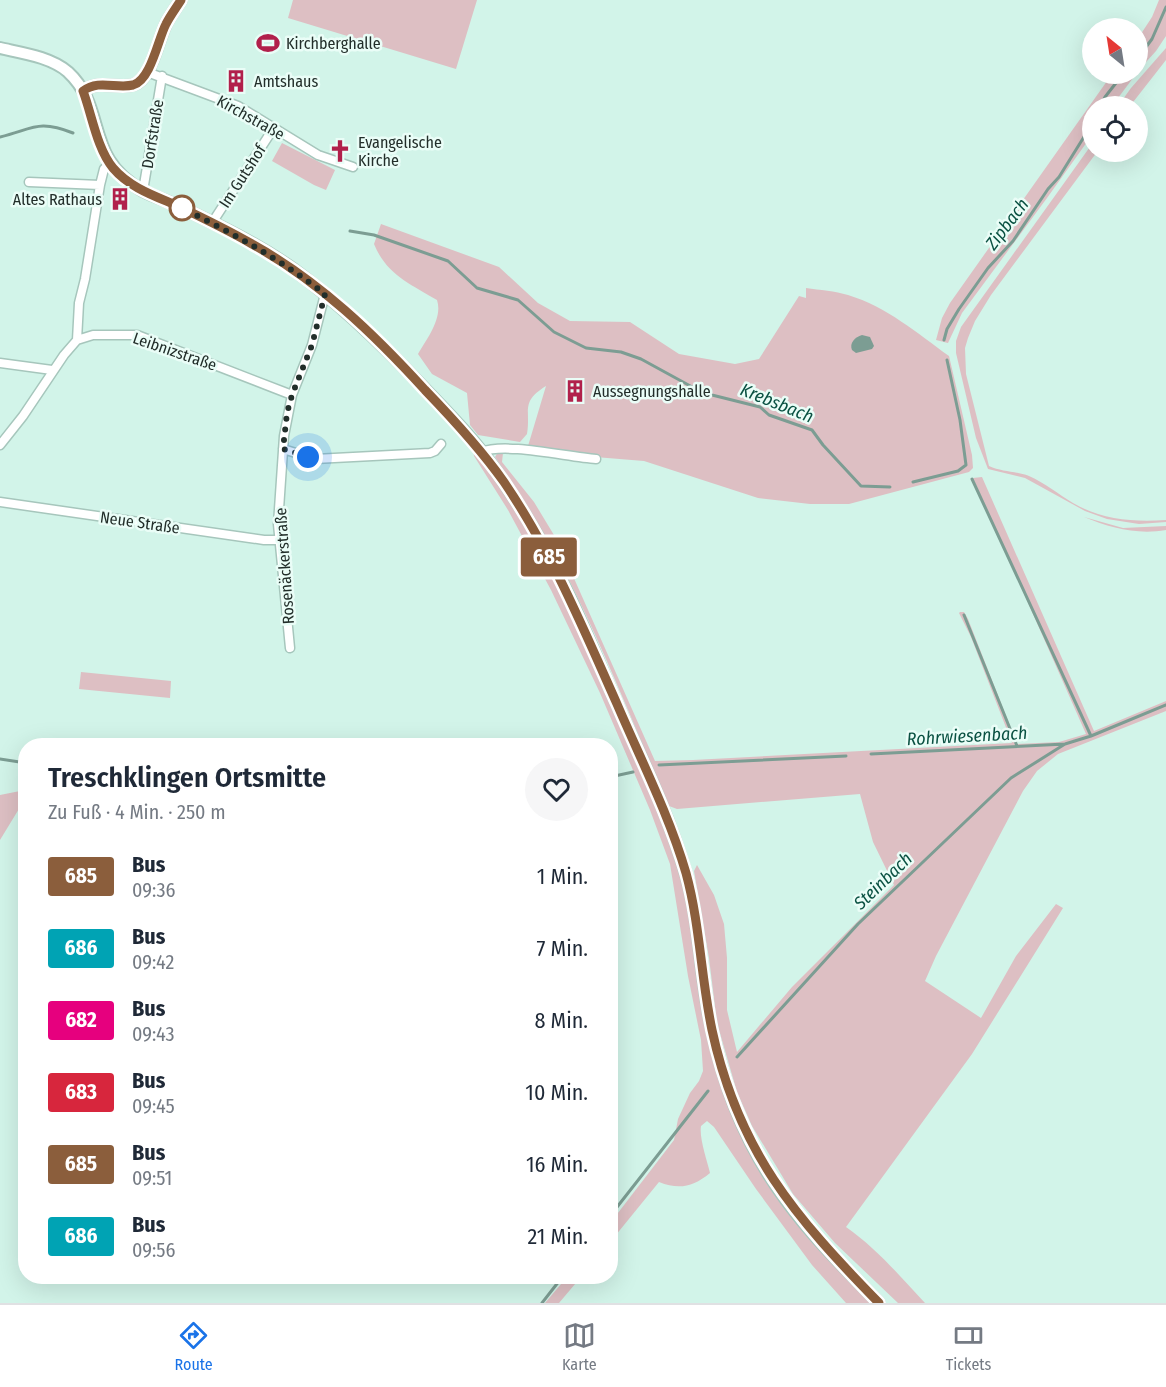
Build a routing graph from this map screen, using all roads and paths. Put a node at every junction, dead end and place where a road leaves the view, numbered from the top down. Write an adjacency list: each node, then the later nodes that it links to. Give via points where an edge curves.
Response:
1 (181, 0): 3 (street, via 165,24)
2 (0, 48): 5 (street, Dorfstraße, via 59,66)
3 (147, 72): 4 (street, Kirchstraße); 5 (street, via 133,85 105,84)
4 (162, 76): 6 (street, Kirchstraße, via 238,106); 11 (street, Dorfstraße)
5 (83, 91): 7 (street, Dorfstraße)
6 (273, 129): 8 (street, Kirchstraße, via 318,155); 12 (street, Im Gutshof)
7 (110, 163): 10 (street); 11 (street, Dorfstraße)
8 (353, 167)
9 (29, 182): 10 (street)
10 (100, 185): 14 (street, via 79,303)
11 (143, 191): 12 (street, Dorfstraße)
12 (212, 223): 13 (street, Dorfstraße, via 281,262)
13 (325, 294): 17 (street, Rosenäckerstraße, via 312,345); 21 (street, Dorfstraße, via 394,356)
14 (77, 340): 16 (street); 17 (street, Leibnizstraße, via 93,335 137,335)
15 (0, 363): 16 (street)
16 (52, 370): 19 (street)
17 (292, 395): 20 (street, Rosenäckerstraße)
18 (441, 444): 20 (street, via 430,453 315,459)
19 (0, 445)
20 (283, 449): 24 (street, Rosenäckerstraße)
21 (482, 452): 22 (street, via 506,448); 26 (street, Dorfstraße, via 534,529 562,582 679,849 694,907 712,1030 741,1122 787,1201)
22 (596, 459)
23 (0, 502): 24 (street, Neue Straße)
24 (279, 540): 25 (street, Rosenäckerstraße)
25 (290, 648)
26 (879, 1303)

